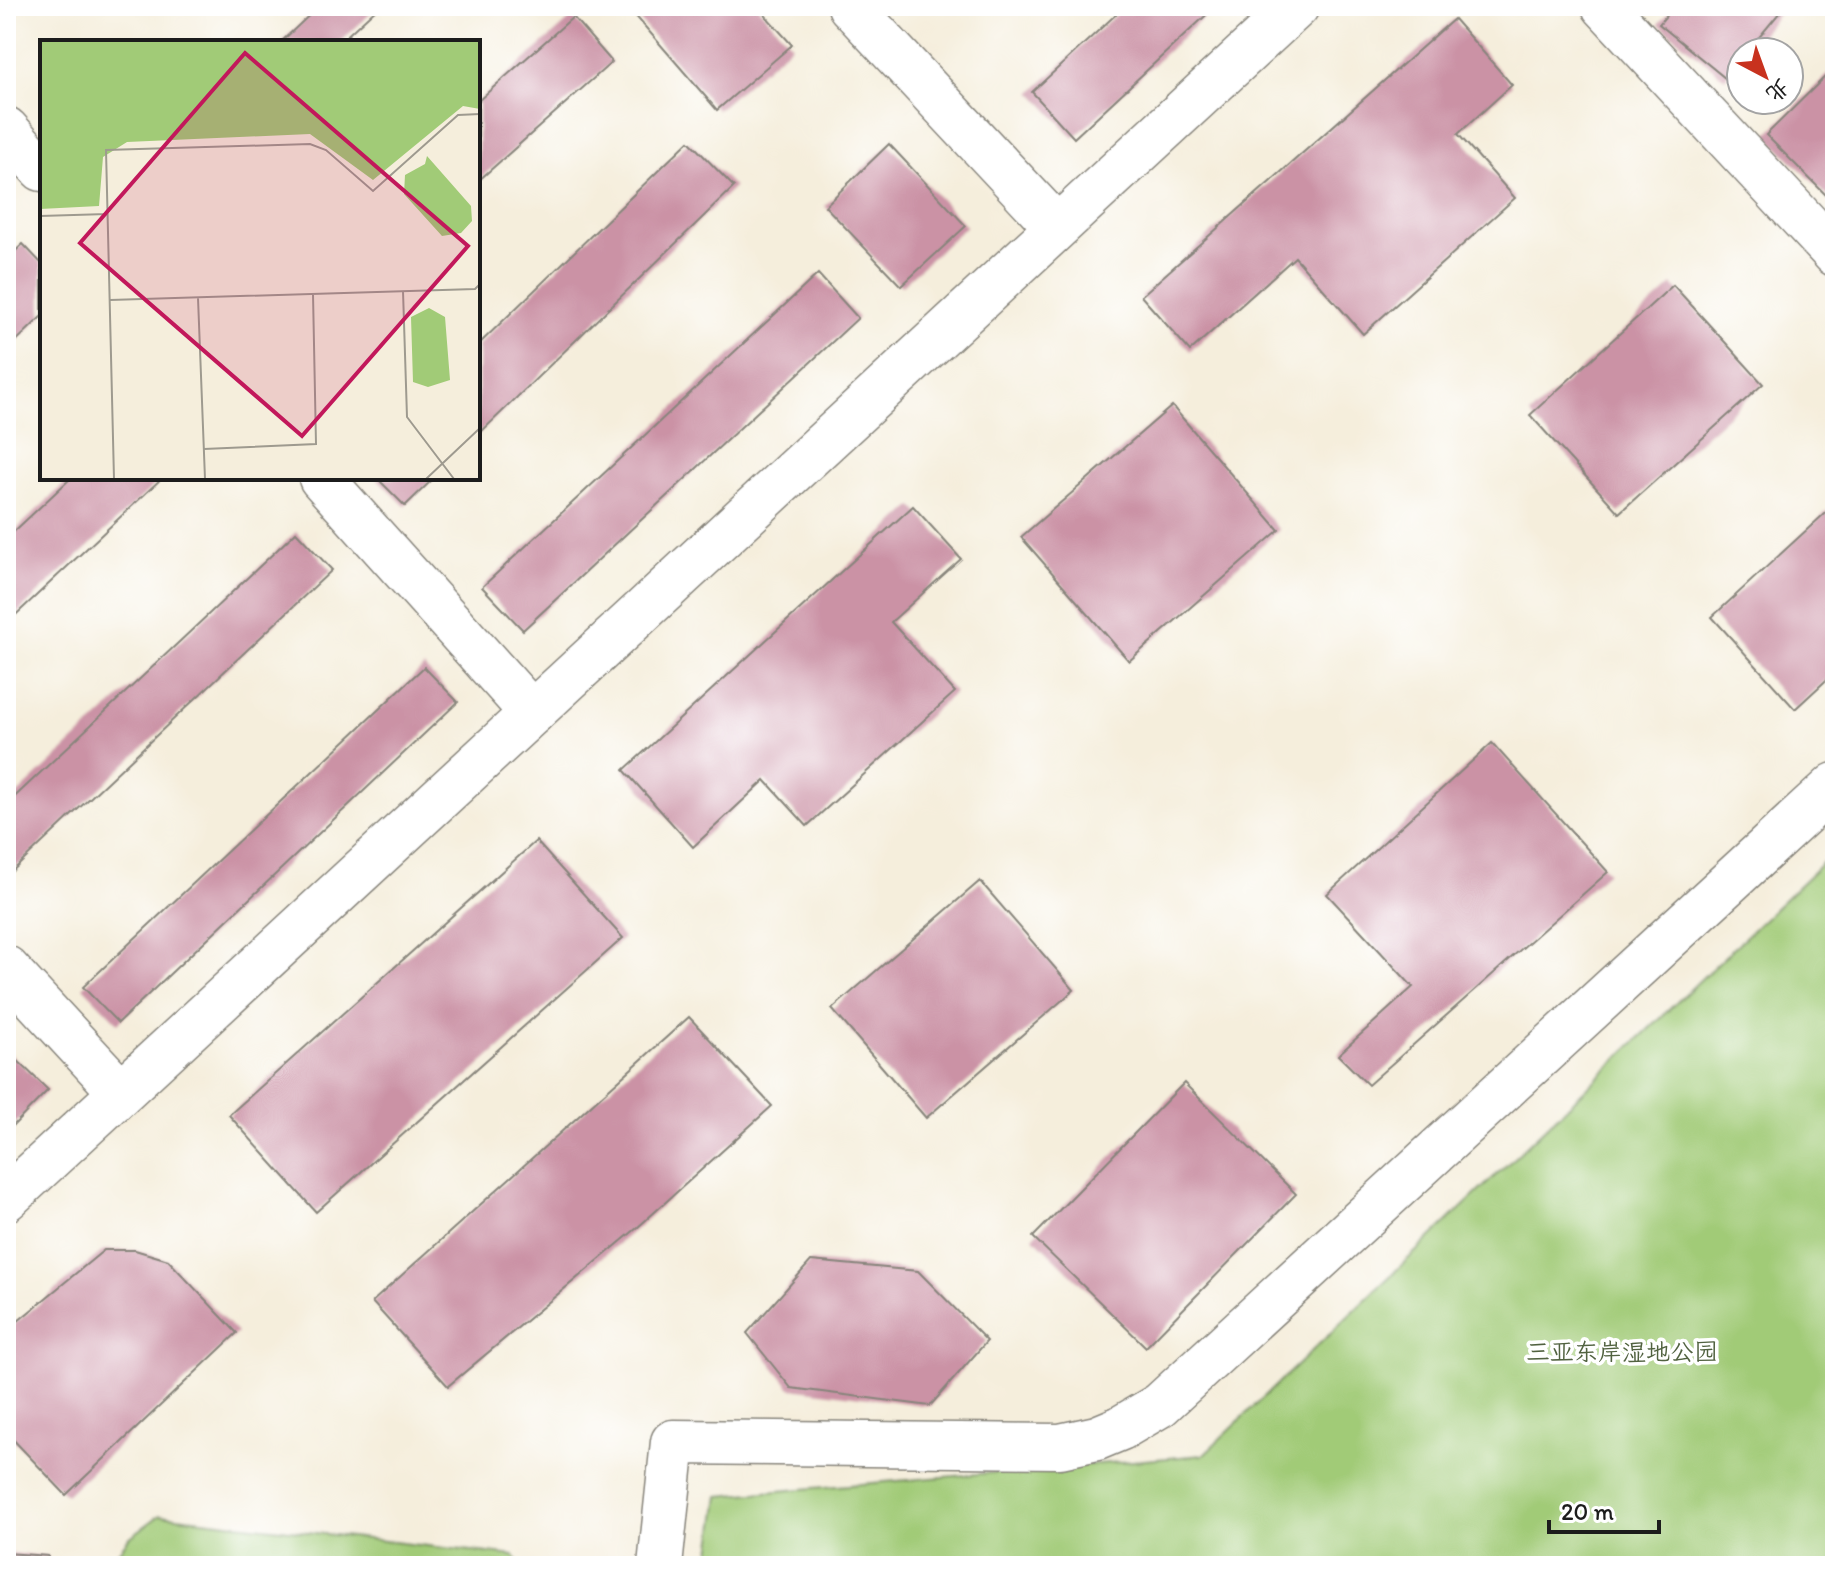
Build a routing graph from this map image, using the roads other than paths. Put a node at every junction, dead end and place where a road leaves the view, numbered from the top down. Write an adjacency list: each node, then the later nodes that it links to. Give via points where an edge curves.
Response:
1 (850, 6): 6 (street)
2 (1297, 6): 6 (street)
3 (1604, 6): 7 (street)
4 (6, 129): 5 (street)
5 (40, 167)
6 (1057, 227): 9 (street)
7 (1834, 249)
8 (323, 480): 9 (street)
9 (532, 713): 12 (street)
10 (1835, 785): 14 (street, via 1160,1405 1097,1438 1060,1446 673,1442)
11 (6, 968): 12 (street)
12 (121, 1092): 13 (street)
13 (6, 1199)
14 (660, 1566)

